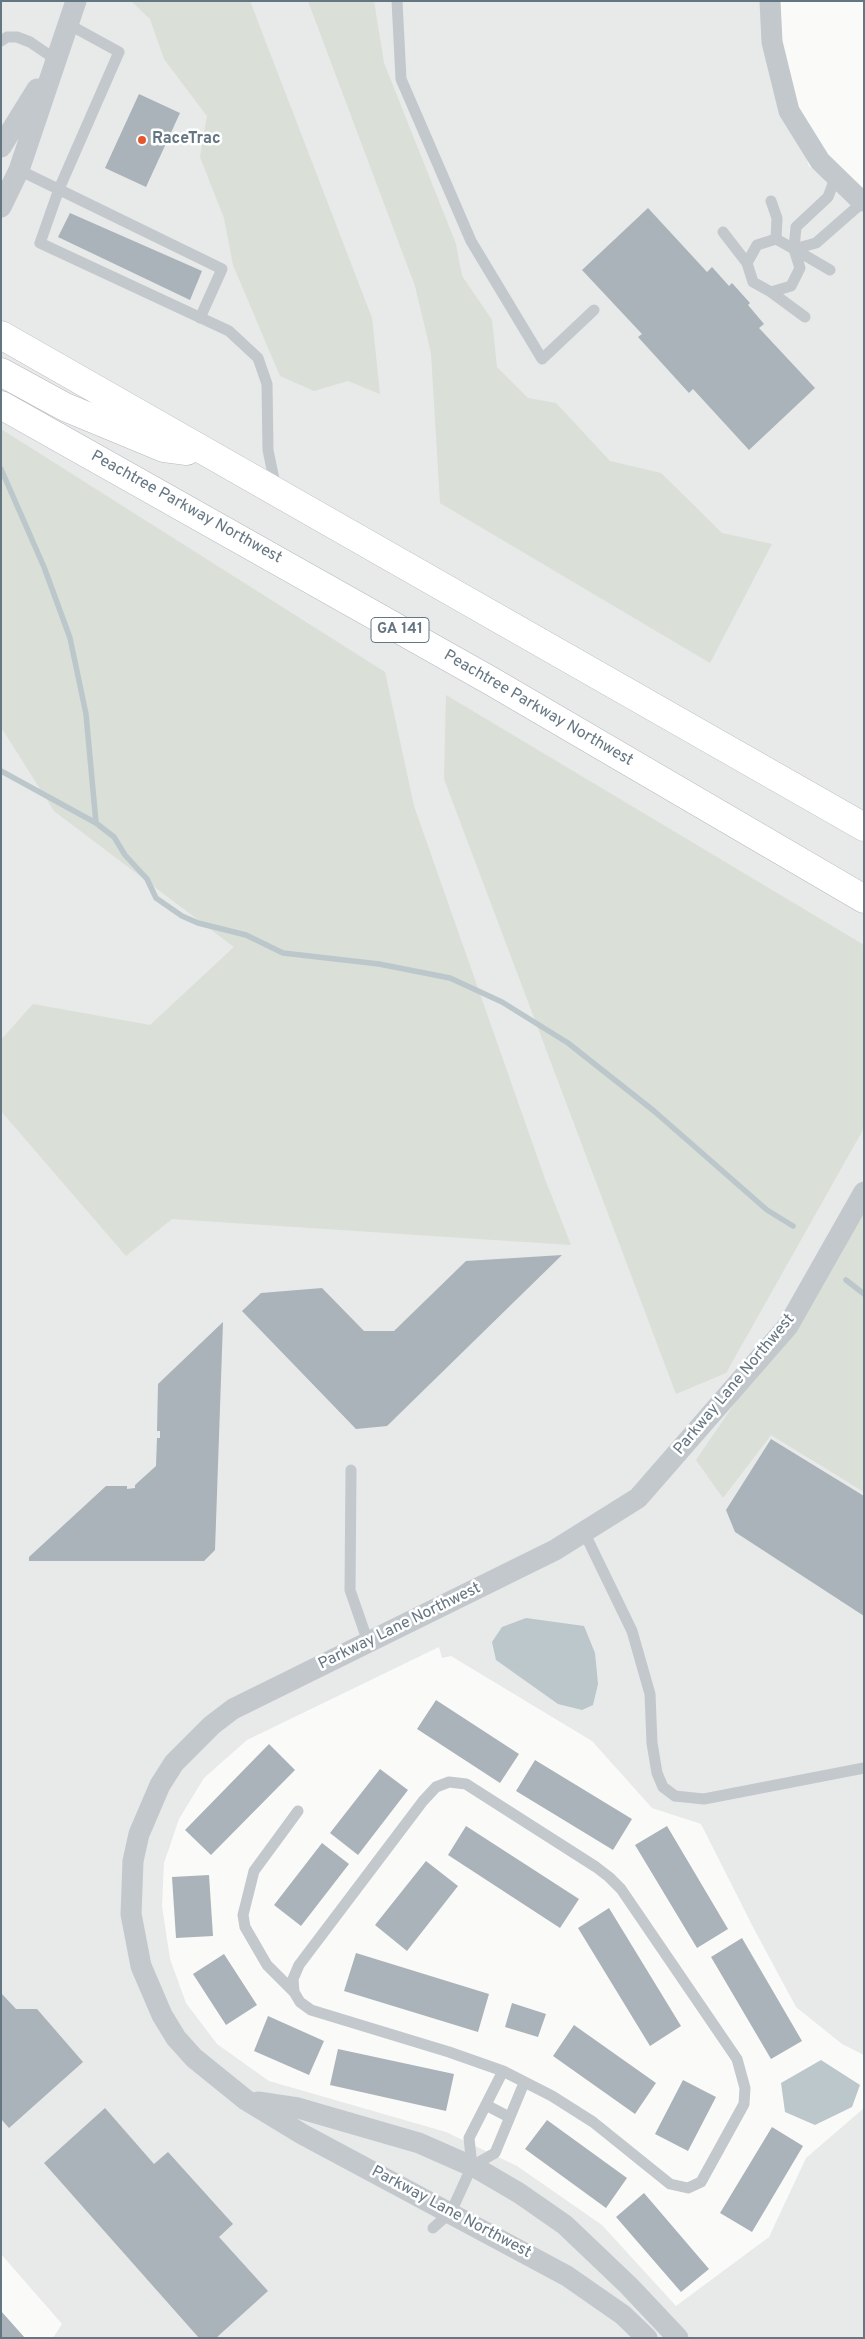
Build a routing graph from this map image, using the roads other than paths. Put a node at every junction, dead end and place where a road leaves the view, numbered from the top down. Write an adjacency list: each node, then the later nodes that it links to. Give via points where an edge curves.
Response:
1 (76, 1): 4 (street)
2 (397, 1): 20 (lane, via 401,79 470,241 542,360)
3 (770, 1): 9 (street, via 772,42 789,111 820,161)
4 (68, 24): 6 (street); 10 (lane, via 119,52)
5 (1, 41): 6 (lane, via 17,37)
6 (55, 59): 7 (street); 8 (street)
7 (1, 147)
8 (19, 170): 10 (lane); 13 (street)
9 (836, 176): 12 (street); 16 (lane, via 828,198 796,227)
10 (59, 189): 22 (lane, via 40,243); 22 (lane, via 222,269)
11 (771, 201): 15 (lane, via 777,218)
12 (864, 201): 16 (lane, via 816,243)
13 (1, 207)
14 (723, 232): 17 (lane)
15 (776, 239): 16 (lane); 17 (lane, via 757,245)
16 (794, 249): 18 (lane); 19 (lane, via 800,268 791,286)
17 (747, 263): 19 (lane, via 753,282)
18 (830, 270)
19 (771, 292): 21 (lane)
20 (594, 310)
21 (805, 317)
22 (200, 318): 27 (lane, via 229,331 258,358 267,384 268,450)
23 (1, 335): 26 (highway)
24 (1, 372): 26 (highway, via 65,407 164,448)
25 (1, 405): 29 (highway, Peachtree Parkway Northwest / GA 141, via 482,676)
26 (206, 454): 27 (highway)
27 (276, 492): 28 (highway)
28 (864, 827)
29 (827, 879): 30 (highway, Peachtree Parkway Northwest / GA 141); 31 (street)
30 (864, 899)
31 (864, 910)
32 (864, 1192): 34 (street, Parkway Lane Northwest, via 788,1326 638,1498)
33 (351, 1470): 35 (lane, via 350,1590)
34 (584, 1532): 35 (street, Parkway Lane Northwest, via 555,1550); 36 (lane, via 635,1639 650,1694 652,1743 663,1787 676,1796 704,1800)
35 (368, 1642): 41 (street, Parkway Lane Northwest, via 233,1709 212,1725 174,1763 160,1785 139,1834 133,1861 131,1914 141,1966 150,1991 176,2038 194,2058)
36 (864, 1768)
37 (298, 1811): 38 (lane, via 254,1871 243,1915 245,1927 266,1965)
38 (294, 1992): 39 (lane, via 300,2002 311,2010); 40 (lane, via 292,1979 299,1965 424,1801 436,1787 449,1782 466,1784 596,1866 621,1889 737,2059 745,2088 744,2104 710,2168 700,2182 688,2188 670,2184 593,2122)
39 (503, 2072): 40 (lane); 42 (lane)
40 (524, 2083): 43 (lane)
41 (246, 2100): 44 (street, via 298,2108 419,2143); 45 (street, Parkway Lane Northwest, via 302,2134)
42 (486, 2106): 43 (lane); 44 (lane, via 470,2138)
43 (510, 2117): 44 (lane, via 495,2153)
44 (472, 2166): 45 (lane); 47 (street, via 565,2225)
45 (450, 2212): 46 (lane); 48 (street, Parkway Lane Northwest, via 567,2276 624,2315)
46 (433, 2228)
47 (654, 2314): 48 (lane); 49 (street)
48 (643, 2334)
49 (678, 2338)

